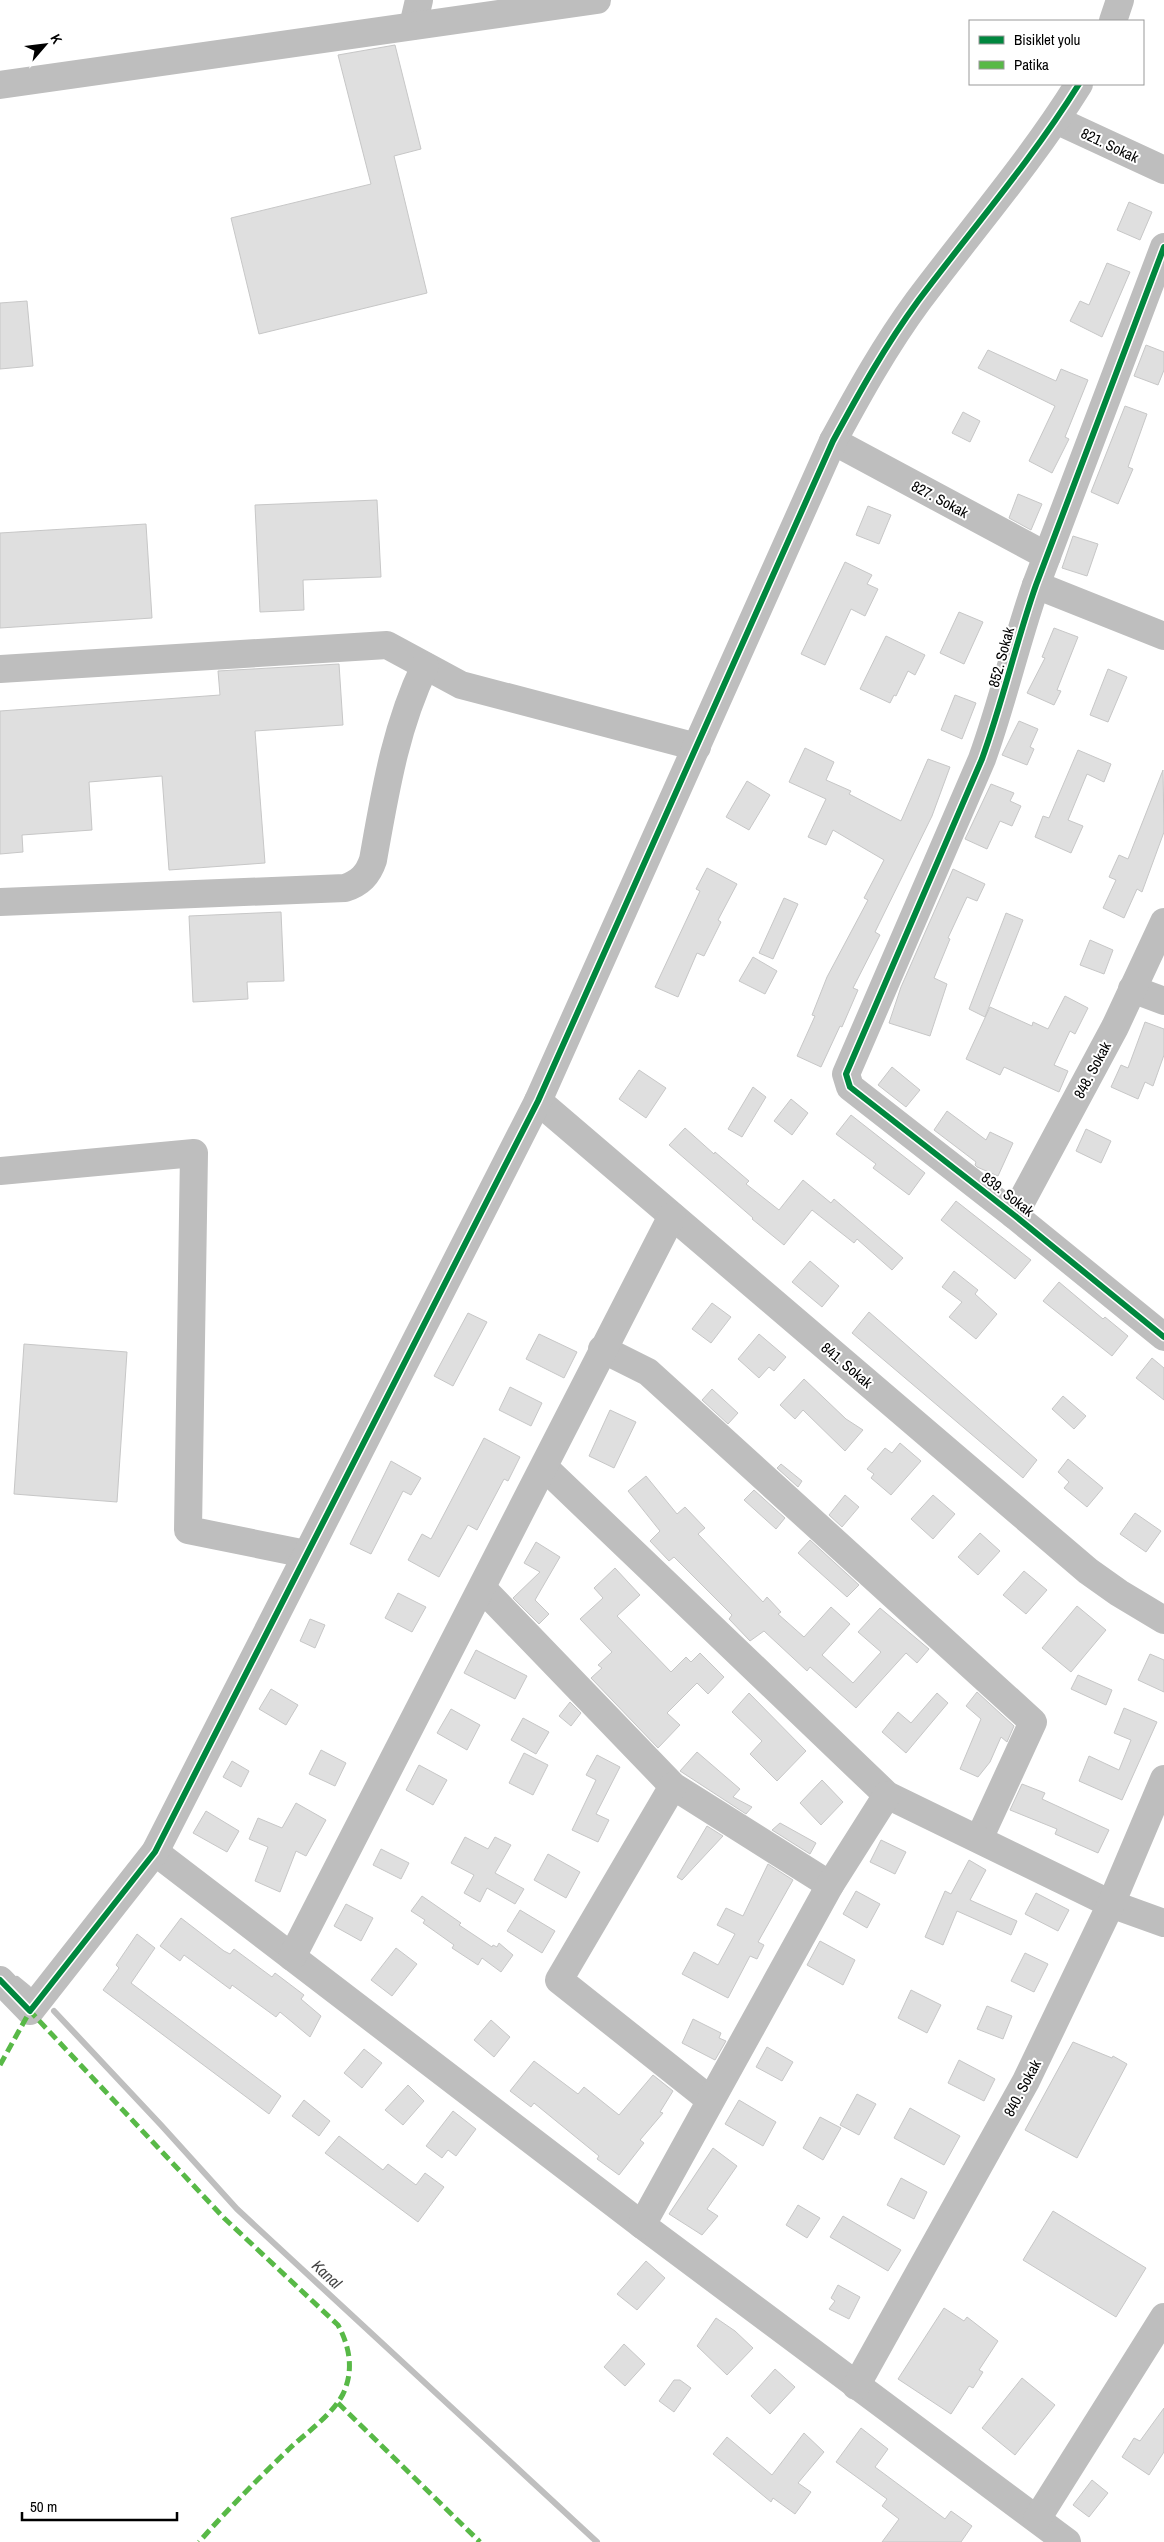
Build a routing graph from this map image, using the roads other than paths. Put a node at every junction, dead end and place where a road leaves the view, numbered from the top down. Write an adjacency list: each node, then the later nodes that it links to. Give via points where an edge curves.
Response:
1 (419, 0): 5 (street)
2 (597, 0): 5 (street)
3 (1120, 0): 4 (street)
4 (1113, 20)
5 (413, 26): 6 (street)
6 (0, 85)
7 (1078, 85): 8 (street)
8 (1056, 120): 9 (street, 821. Sokak); 11 (street, via 889,343)
9 (1164, 170)
10 (1164, 247): 12 (street, 852. Sokak)
11 (833, 441): 12 (street, 827. Sokak); 17 (street)
12 (1047, 556): 13 (street, 852. Sokak)
13 (1036, 584): 14 (street); 22 (street, 852. Sokak, via 982,759)
14 (1164, 636)
15 (425, 666): 16 (street, via 387,645 368,645); 17 (street, via 461,685); 18 (street, via 397,737 374,860 366,875 353,885 344,888)
16 (0, 669)
17 (696, 747): 23 (street)
18 (0, 902)
19 (1164, 922): 20 (street, 848. Sokak)
20 (1132, 989): 21 (street); 25 (street, 848. Sokak)
21 (1164, 1001)
22 (848, 1067): 25 (street, 839. Sokak, via 846,1080 850,1087)
23 (538, 1101): 26 (street, 841. Sokak); 30 (street)
24 (0, 1171): 30 (street, via 194,1153 188,1530)
25 (1014, 1215): 27 (street, 839. Sokak)
26 (672, 1216): 28 (street); 32 (street, 841. Sokak, via 1088,1571)
27 (1164, 1337)
28 (602, 1349): 29 (street); 36 (street, via 648,1372 1033,1722)
29 (544, 1467): 31 (street); 35 (street)
30 (306, 1554): 37 (street)
31 (482, 1588): 34 (street); 41 (street)
32 (1164, 1620)
33 (1164, 1779): 39 (street, 840. Sokak)
34 (673, 1786): 38 (street); 43 (street, via 559,1980)
35 (887, 1795): 36 (street); 38 (street)
36 (979, 1839): 39 (street)
37 (155, 1852): 41 (street); 42 (street, via 30,2011)
38 (830, 1885): 43 (street)
39 (1110, 1904): 40 (street); 46 (street, 840. Sokak, via 1026,2081)
40 (1164, 1923)
41 (292, 1957): 44 (street)
42 (0, 1980)
43 (709, 2100): 44 (street)
44 (642, 2225): 46 (street)
45 (1160, 2331): 47 (street)
46 (856, 2386): 47 (street)
47 (1037, 2518): 48 (street)
48 (1067, 2542)

